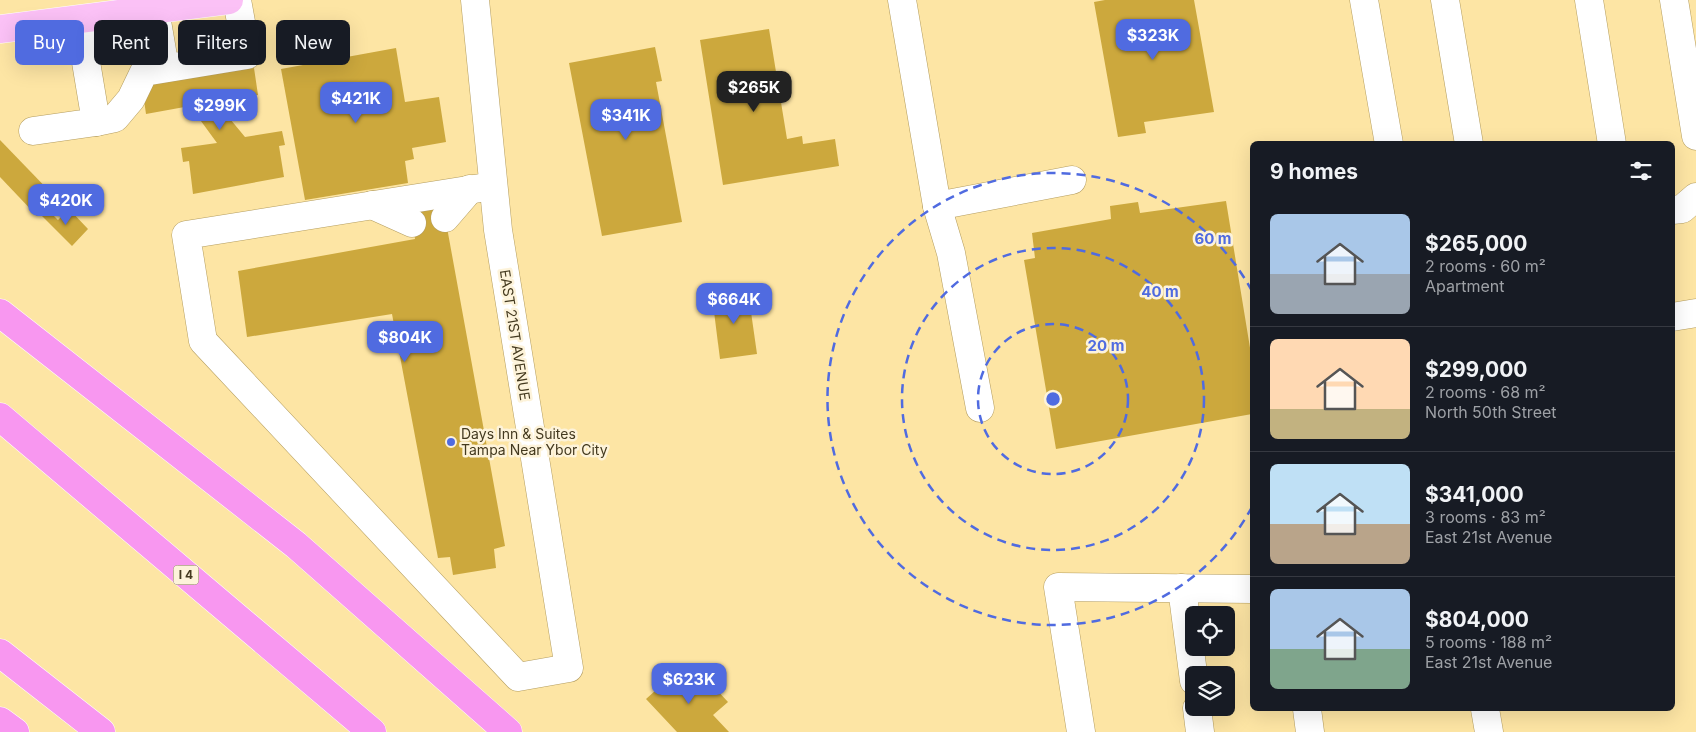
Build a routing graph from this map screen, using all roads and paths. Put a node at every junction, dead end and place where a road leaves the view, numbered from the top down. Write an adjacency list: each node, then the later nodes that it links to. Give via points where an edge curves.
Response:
1 (229, 0): 9 (main road)
2 (237, 0): 14 (street, via 247,55)
3 (475, 0): 22 (street, EAST 21ST AVENUE)
4 (902, 0): 25 (street)
5 (1364, 0): 18 (street)
6 (1445, 0): 19 (street)
7 (1589, 0): 20 (street)
8 (1674, 0): 17 (street)
9 (155, 10): 10 (main road); 14 (street)
10 (79, 20)
11 (15, 27): 12 (main road)
12 (0, 29)
13 (84, 50): 15 (street)
14 (165, 68): 15 (street, via 144,72 130,99 115,118)
15 (96, 122): 16 (street)
16 (33, 131)
17 (1696, 136)
18 (1388, 141)
19 (1468, 141)
20 (1612, 141)
21 (1072, 180): 25 (street)
22 (482, 187): 24 (street); 24 (street, EAST 21ST AVENUE, via 498,230 570,668 518,677 203,341 186,234); 27 (street)
23 (1696, 197): 26 (street, via 1682,209)
24 (372, 205): 28 (street)
25 (937, 206): 32 (street, via 951,252)
26 (1675, 210)
27 (445, 218)
28 (412, 223)
29 (0, 313): 45 (highway, via 296,545)
30 (1696, 313): 31 (street)
31 (1675, 316)
32 (980, 408)
33 (0, 417): 44 (highway, I 4)
34 (1182, 588): 35 (street); 37 (street); 46 (street, via 1058,586)
35 (1250, 589)
36 (0, 653): 43 (highway)
37 (1192, 666)
38 (1307, 711): 48 (street)
39 (1485, 711): 49 (street)
40 (1198, 716): 47 (street)
41 (0, 721): 42 (highway)
42 (15, 732)
43 (101, 732)
44 (372, 732)
45 (508, 732)
46 (1081, 732)
47 (1200, 732)
48 (1310, 732)
49 (1489, 732)

